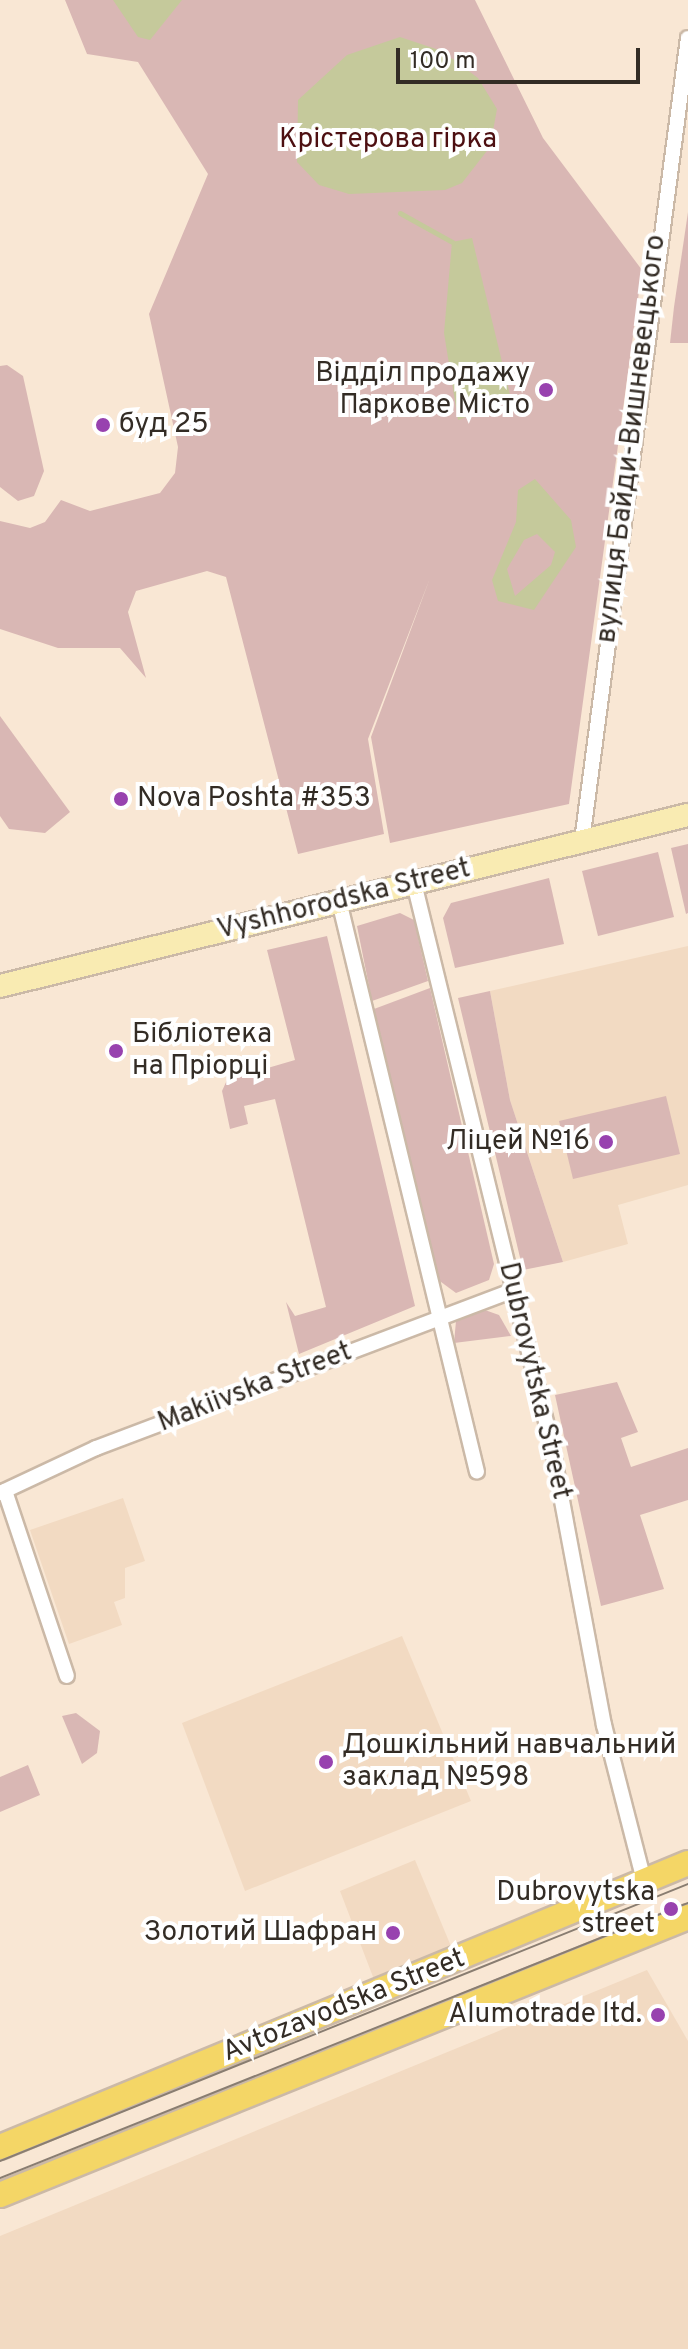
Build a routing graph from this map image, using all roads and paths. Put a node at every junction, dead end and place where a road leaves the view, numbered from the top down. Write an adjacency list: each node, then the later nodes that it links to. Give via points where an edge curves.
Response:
1 (688, 38): 3 (street, вулиця Байди-Вишневецького)
2 (688, 815): 3 (main road, Vyshhorodska Street)
3 (582, 841): 4 (main road, Vyshhorodska Street)
4 (414, 883): 5 (main road, Vyshhorodska Street); 7 (street, Dubrovytska Street)
5 (339, 901): 6 (main road, Vyshhorodska Street); 8 (street)
6 (0, 986)
7 (514, 1290): 8 (street, Makiivska Street); 13 (street, Dubrovytska Street, via 604,1725)
8 (441, 1318): 9 (street); 10 (street, Makiivska Street, via 96,1448)
9 (477, 1472)
10 (3, 1492): 11 (street)
11 (67, 1676)
12 (688, 1863): 13 (main road, Avtozavodska Street)
13 (644, 1881): 15 (main road, Avtozavodska Street)
14 (688, 1917): 16 (main road, Avtozavodska Street)
15 (0, 2147)
16 (0, 2195)

